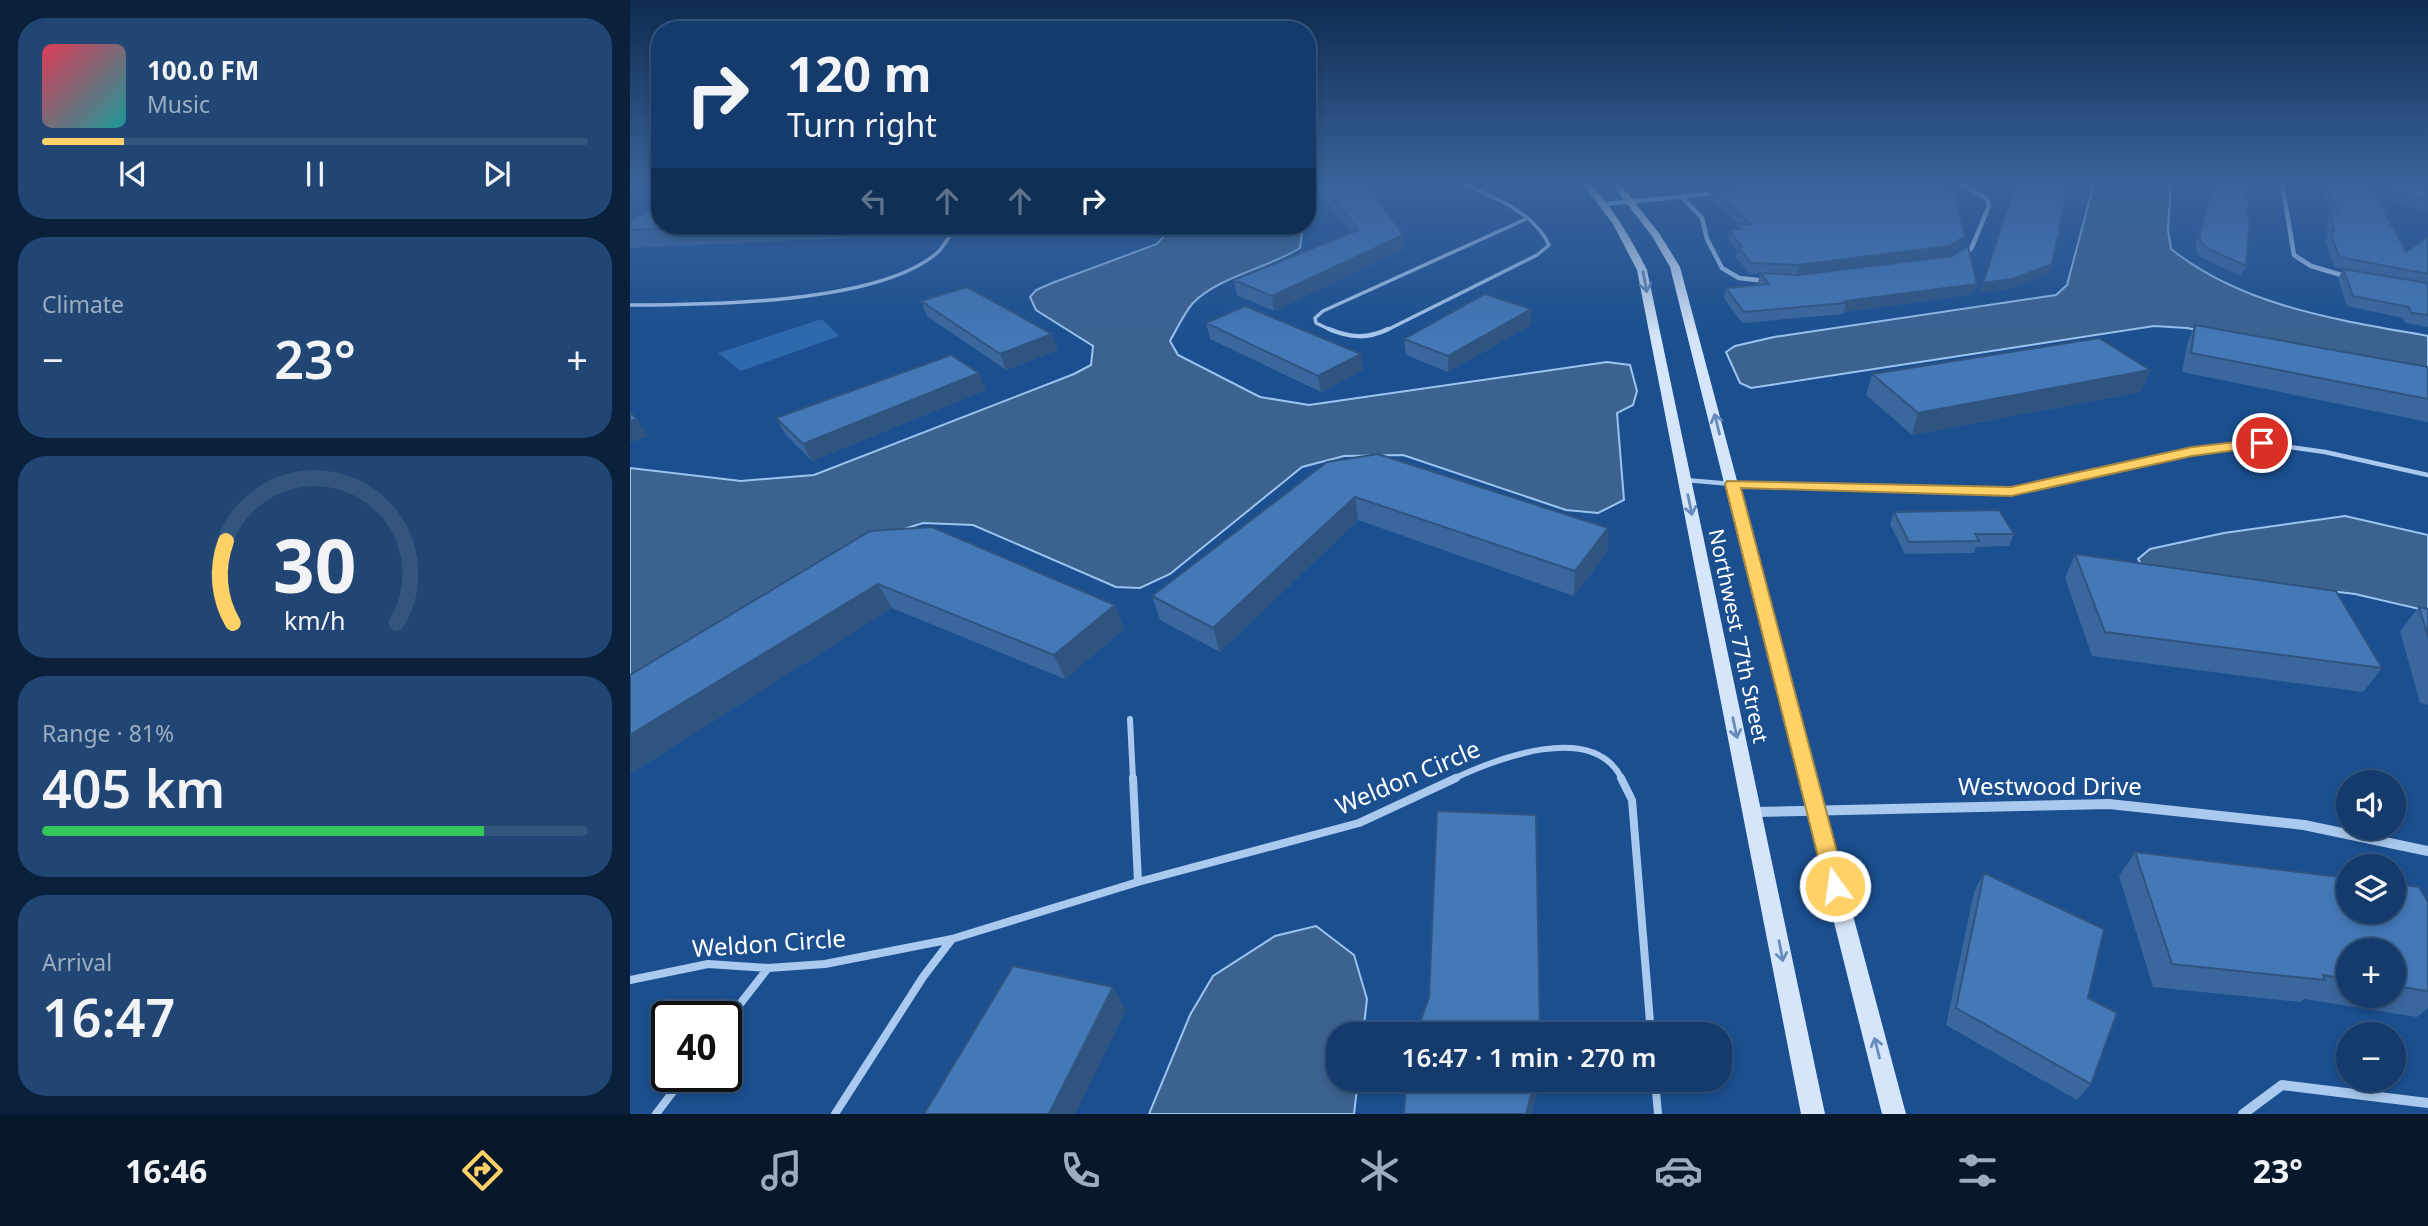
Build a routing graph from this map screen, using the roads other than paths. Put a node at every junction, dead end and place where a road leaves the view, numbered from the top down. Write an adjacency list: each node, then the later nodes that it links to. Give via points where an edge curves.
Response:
1 (953, 235): 12 (lane, via 925,261 867,283 740,304)
2 (1491, 235): 3 (lane, via 1323,311 1315,317 1317,323 1360,338 1388,332 1537,255 1549,245)
3 (1547, 235)
4 (1626, 235): 14 (street, Northwest 77th Street, one-way to 14, via 1642,270)
5 (1654, 235): 15 (street, Northwest 77th Street, one-way to 5, via 1675,267)
6 (1705, 235): 11 (street, via 1722,268 1739,278)
7 (1977, 235): 9 (street, via 1965,256)
8 (2291, 235): 10 (street, via 2294,255 2311,266)
9 (1957, 258)
10 (2360, 279)
11 (1777, 281)
12 (630, 304)
13 (2428, 475): 15 (lane, via 2262,443 2192,451 2011,491)
14 (1685, 480): 15 (lane); 18 (street, Northwest 77th Street, one-way to 18)
15 (1732, 484): 17 (street, Northwest 77th Street)
16 (1130, 719): 20 (lane)
17 (1816, 810): 18 (street, Westwood Drive); 19 (street, Westwood Drive, via 2109,804 2304,825); 34 (street, Northwest 77th Street, one-way to 17)
18 (1753, 812): 33 (street, Northwest 77th Street, one-way to 33)
19 (2428, 851)
20 (1138, 882): 21 (lane, Weldon Circle); 25 (lane, Weldon Circle, via 1359,823 1475,769 1538,749 1573,747 1602,758 1619,773 1632,800)
21 (953, 939): 22 (lane, Weldon Circle, via 825,964); 31 (lane, via 923,977)
22 (768, 968): 23 (lane, Weldon Circle, via 708,964); 24 (lane)
23 (630, 980)
24 (742, 1001)
25 (1650, 1022)
26 (673, 1092): 30 (lane)
27 (1656, 1092): 32 (lane)
28 (2428, 1102): 29 (street, via 2282,1085)
29 (2243, 1113)
30 (656, 1114)
31 (835, 1114)
32 (1658, 1114)
33 (1814, 1114)
34 (1894, 1114)

